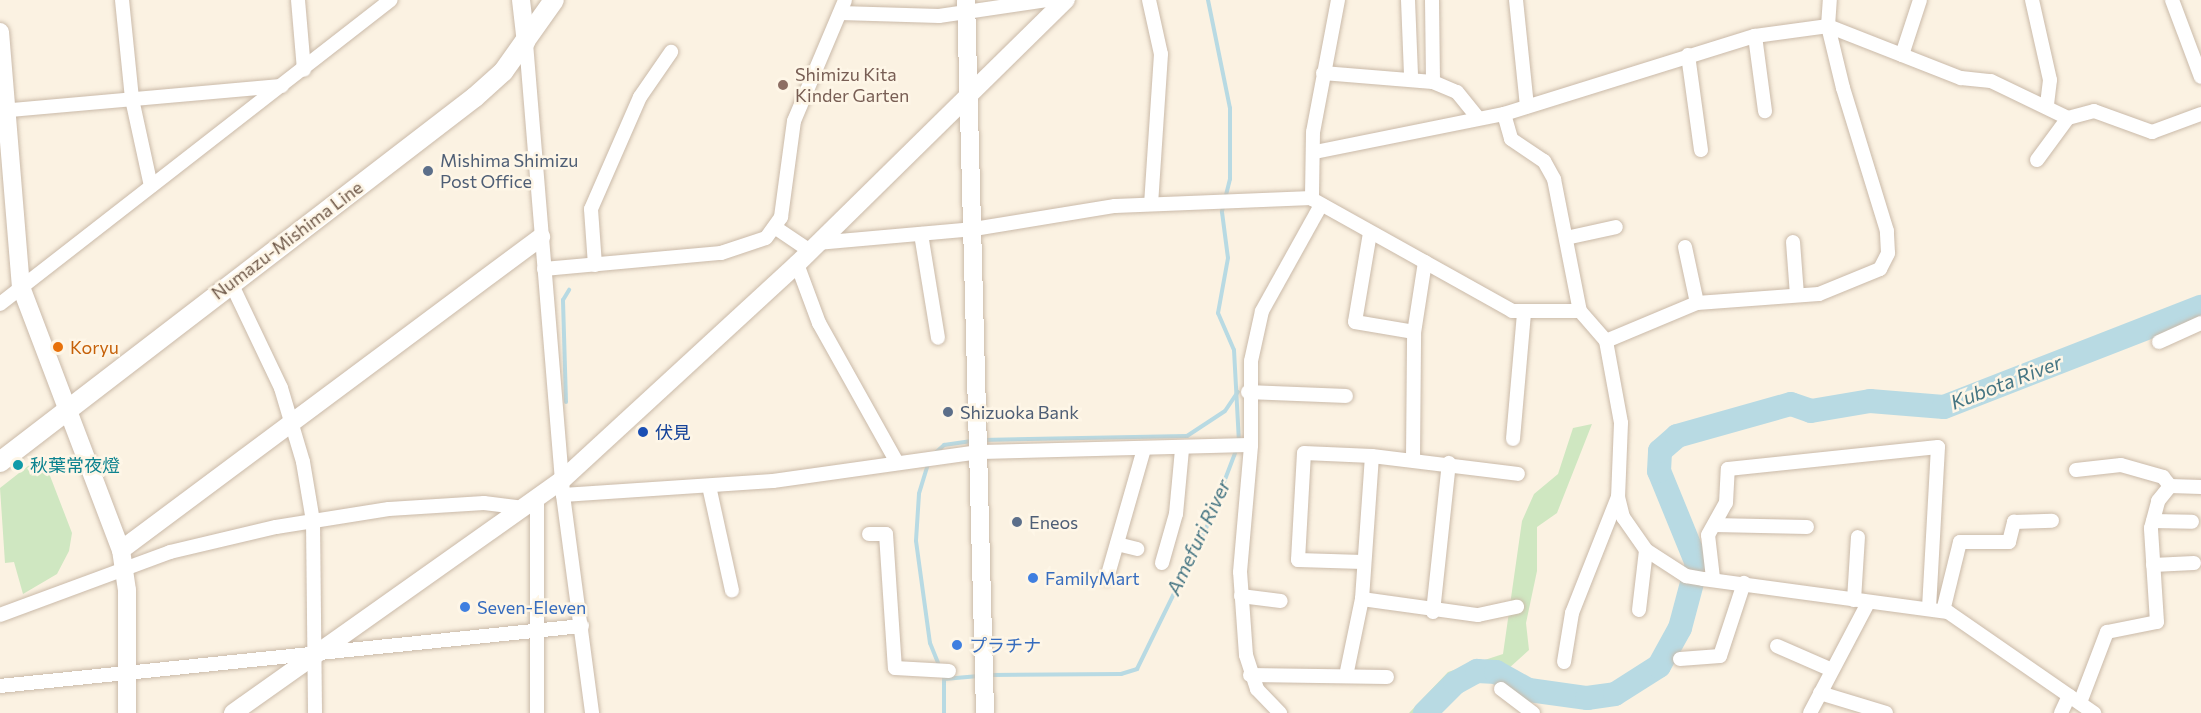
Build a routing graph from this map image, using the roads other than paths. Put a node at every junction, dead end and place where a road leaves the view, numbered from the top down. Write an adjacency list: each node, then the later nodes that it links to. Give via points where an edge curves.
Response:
1 (122, 0): 33 (street)
2 (298, 0): 26 (street)
3 (391, 0): 26 (street)
4 (521, 0): 22 (street)
5 (554, 0): 22 (main road, Numazu-Mishima Line)
6 (1047, 0): 17 (street)
7 (1066, 0): 32 (street)
8 (1149, 0): 47 (street, via 1161,54)
9 (1338, 0): 27 (street)
10 (1408, 0): 28 (street)
11 (1432, 0): 30 (street)
12 (1516, 0): 34 (street)
13 (1830, 0): 19 (street)
14 (1920, 0): 25 (street)
15 (2031, 0): 35 (street, via 2050,80)
16 (2172, 0): 29 (street)
17 (966, 4): 18 (street, via 939,16); 32 (street)
18 (842, 6): 49 (street, via 794,121 784,203)
19 (1828, 26): 21 (street); 25 (street); 64 (street, via 1880,195 1888,254 1880,269 1854,282)
20 (0, 32): 36 (street)
21 (1755, 36): 24 (street); 37 (street)
22 (526, 42): 53 (street); 62 (main road, Numazu-Mishima Line, via 476,97)
23 (671, 52): 60 (street, via 640,97 591,208)
24 (1688, 55): 34 (street); 42 (street)
25 (1902, 56): 35 (street, via 1961,78 1991,81)
26 (303, 70): 31 (street)
27 (1323, 73): 28 (street); 43 (street)
28 (1411, 76): 30 (street)
29 (2201, 78)
30 (1433, 82): 40 (street, via 1457,92)
31 (282, 86): 33 (street); 45 (street)
32 (969, 91): 50 (street); 56 (street)
33 (132, 99): 36 (street); 45 (street)
34 (1527, 105): 38 (street)
35 (2047, 106): 41 (street)
36 (3, 111): 63 (street)
37 (1766, 111)
38 (1504, 114): 40 (street); 54 (street, via 1511,139 1544,161 1554,179)
39 (2201, 114): 41 (street, via 2152,132 2094,111)
40 (1478, 118): 43 (street)
41 (2068, 118): 44 (street)
42 (1701, 150)
43 (1315, 152): 46 (street)
44 (2037, 160)
45 (151, 186): 63 (street)
46 (1316, 201): 47 (street); 51 (street); 74 (street, via 1262,311)
47 (1151, 204): 50 (street)
48 (1616, 227): 54 (street)
49 (776, 228): 56 (street); 60 (street, via 752,245 721,253)
50 (974, 229): 52 (street); 82 (street)
51 (1370, 233): 58 (street); 70 (street, via 1355,322)
52 (921, 234): 56 (street); 71 (street)
53 (541, 237): 61 (street); 77 (street)
54 (1566, 238): 67 (street)
55 (1793, 242): 64 (street)
56 (813, 246): 59 (street)
57 (1685, 247): 65 (street)
58 (1425, 262): 68 (street, via 1498,304); 70 (street)
59 (796, 264): 85 (street, via 819,323); 93 (street)
60 (595, 265): 61 (street)
61 (544, 269): 93 (street)
62 (231, 282): 76 (main road, Numazu-Mishima Line); 77 (street)
63 (21, 287): 66 (street); 76 (street)
64 (1797, 295): 65 (street)
65 (1697, 303): 72 (street)
66 (0, 304)
67 (1580, 311): 68 (street); 72 (street)
68 (1524, 312): 78 (street)
69 (2201, 323): 73 (street)
70 (1414, 332): 84 (street)
71 (938, 338)
72 (1606, 341): 94 (street, via 1621,423)
73 (2159, 342)
74 (1248, 392): 75 (street); 79 (street)
75 (1346, 396)
76 (67, 411): 86 (main road, Numazu-Mishima Line); 106 (street)
77 (294, 422): 96 (street); 106 (street)
78 (1513, 439)
79 (1251, 445): 81 (street); 117 (street, via 1242,514)
80 (1144, 448): 81 (street); 82 (street); 104 (street)
81 (1182, 449): 109 (street, via 1176,514)
82 (979, 452): 85 (street); 147 (street)
83 (1372, 456): 84 (street); 108 (street); 108 (street, via 1304,453 1298,560)
84 (1413, 458): 87 (street)
85 (896, 461): 90 (street)
86 (0, 462)
87 (1449, 463): 89 (street); 124 (street)
88 (2076, 470): 91 (street, via 2121,465 2163,477)
89 (1518, 474)
90 (709, 486): 93 (street); 116 (street)
91 (2170, 486): 92 (street); 98 (street)
92 (2201, 487)
93 (562, 488): 95 (street); 126 (street)
94 (1618, 497): 107 (street, via 1623,517); 131 (street, via 1572,614)
95 (530, 503): 96 (street, via 436,505); 127 (street); 129 (street)
96 (313, 521): 112 (street, via 170,552); 129 (street)
97 (2052, 521): 122 (street, via 2014,522 2009,542 1960,542)
98 (2152, 521): 99 (street); 111 (street)
99 (2192, 522)
100 (1714, 525): 101 (street); 114 (street, via 1708,535); 122 (street, via 1726,503 1728,469 1938,447)
101 (1807, 526)
102 (869, 534): 133 (street, via 886,534 895,668)
103 (1858, 537): 120 (street)
104 (1117, 544): 105 (street); 113 (street)
105 (1137, 549)
106 (121, 550): 112 (street)
107 (1646, 550): 114 (street, via 1686,576); 123 (street)
108 (1364, 562): 118 (street)
109 (1162, 563)
110 (2194, 563): 111 (street)
111 (2153, 565): 141 (street, via 2157,622 2107,632)
112 (126, 570): 125 (street); 134 (street)
113 (1107, 578)
114 (1708, 579): 115 (street)
115 (1744, 583): 120 (street); 130 (street, via 1720,656)
116 (732, 591)
117 (1241, 596): 119 (street); 135 (street)
118 (1362, 599): 124 (street); 136 (street)
119 (1281, 601)
120 (1861, 602): 122 (street); 132 (street)
121 (1517, 607): 124 (street, via 1478,615)
122 (1936, 609): 141 (street)
123 (1639, 610)
124 (1434, 612)
125 (0, 615)
126 (582, 626): 127 (street); 146 (street)
127 (536, 631): 129 (street); 145 (street)
128 (1777, 646): 132 (street)
129 (314, 654): 134 (street); 143 (street); 144 (street)
130 (1680, 658)
131 (1564, 662)
132 (1832, 670): 140 (street)
133 (949, 671)
134 (127, 674): 138 (street); 142 (street)
135 (1250, 675): 136 (street); 148 (street)
136 (1346, 676): 137 (street)
137 (1387, 677)
138 (0, 686)
139 (1501, 689): 149 (street)
140 (1820, 693): 150 (street); 151 (street)
141 (2075, 698): 152 (street); 153 (street)
142 (127, 713)
143 (233, 713)
144 (315, 713)
145 (537, 713)
146 (592, 713)
147 (985, 713)
148 (1280, 713)
149 (1533, 713)
150 (1810, 713)
151 (1886, 713)
152 (2061, 713)
153 (2094, 713)

